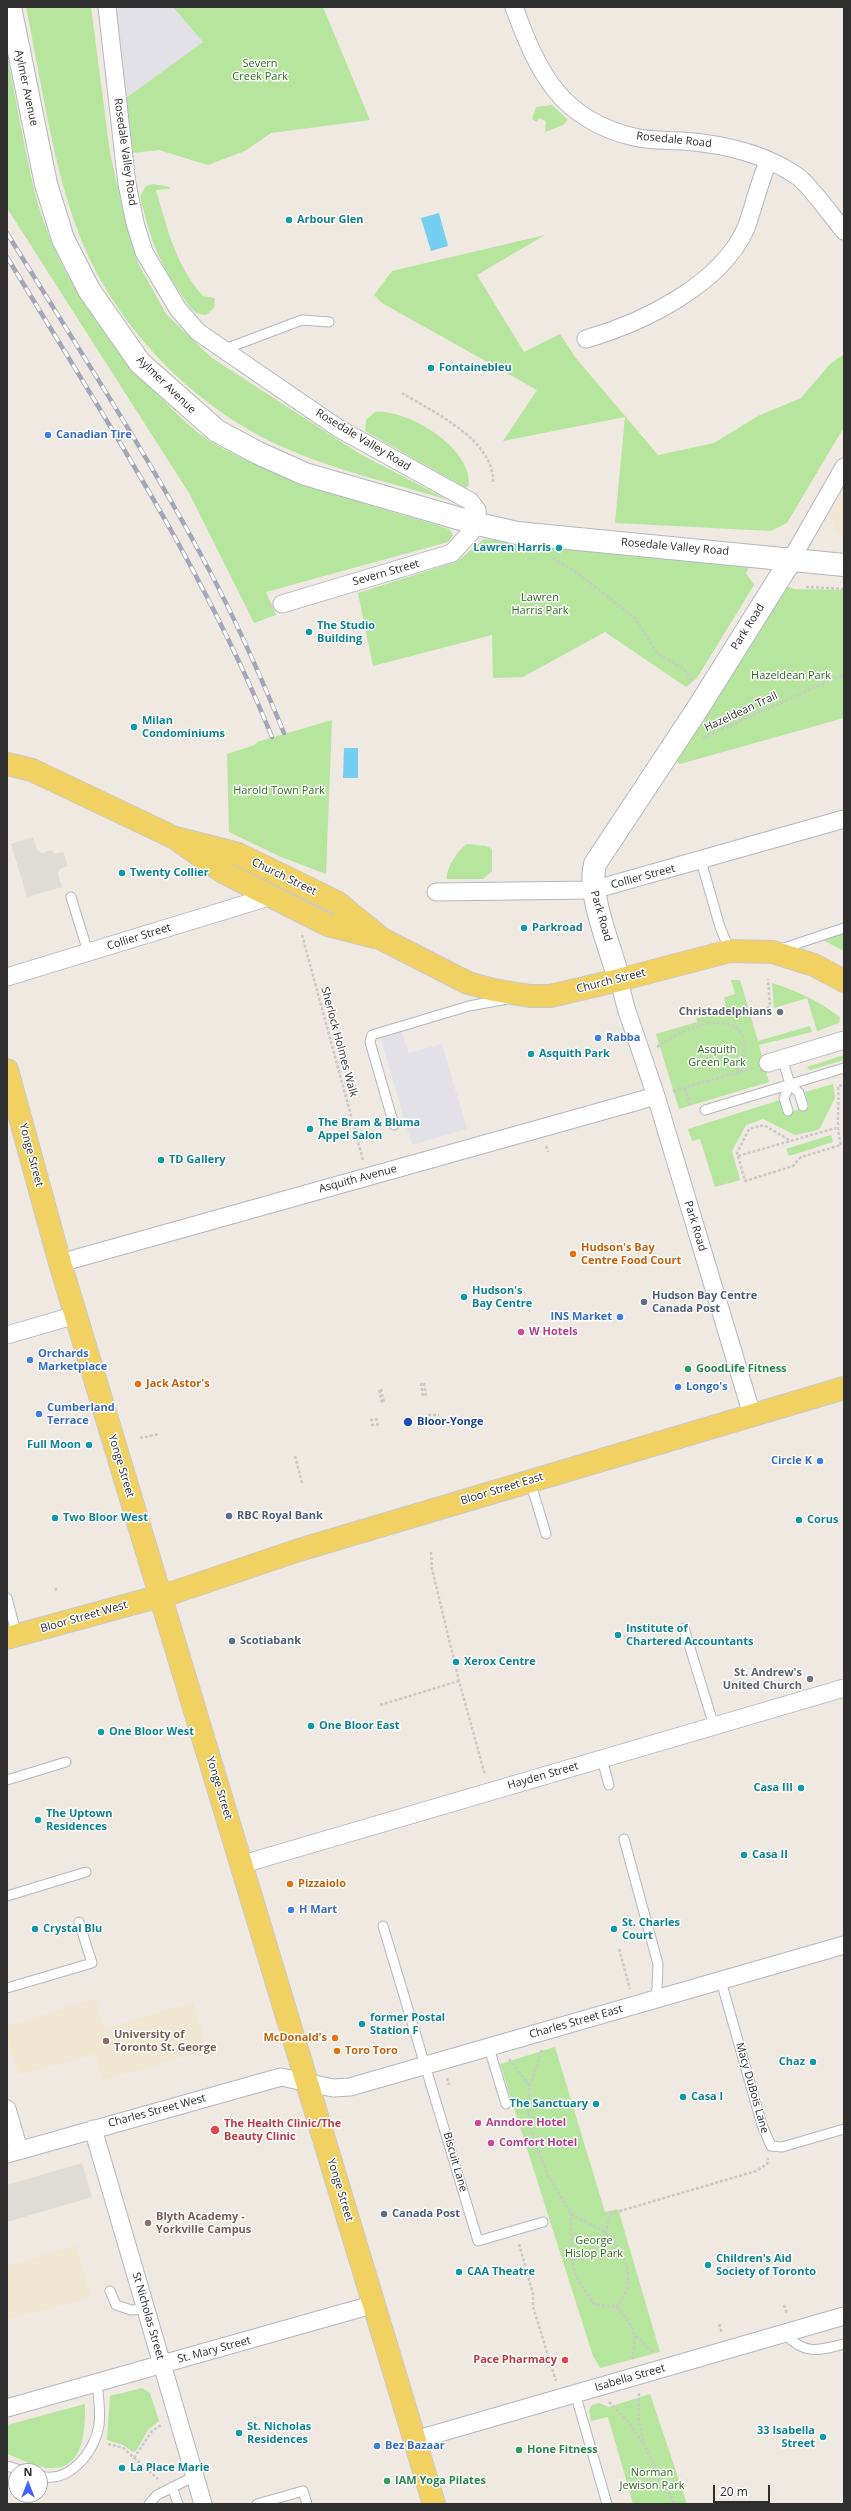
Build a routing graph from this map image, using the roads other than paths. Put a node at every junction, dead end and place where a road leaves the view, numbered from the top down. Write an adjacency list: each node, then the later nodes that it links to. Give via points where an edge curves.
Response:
1 (10, 7): 10 (street, Aylmer Avenue, via 46,184 63,239 89,290 140,363 217,431 258,453 305,474)
2 (107, 7): 8 (street, Rosedale Valley Road, via 127,184 144,252 178,309 198,332)
3 (514, 7): 4 (street, Rosedale Road, via 547,80 585,119 635,138 735,147)
4 (768, 162): 5 (street, Rosedale Road, via 798,176); 7 (street, via 746,228 722,262 683,295 646,317)
5 (844, 231)
6 (329, 322): 8 (lane, via 302,320)
7 (586, 339)
8 (225, 349): 10 (street, Rosedale Valley Road, via 338,428 470,501 477,510)
9 (844, 467): 11 (street, Park Road)
10 (478, 524): 11 (street, Rosedale Valley Road, via 517,533); 13 (street, Severn Street, via 452,553)
11 (792, 558): 12 (street, Rosedale Valley Road); 18 (street, Park Road, via 700,706 599,856 592,874)
12 (844, 565)
13 (282, 604)
14 (7, 764): 16 (main road, Church Street, via 32,770)
15 (844, 819): 17 (street, Collier Street)
16 (175, 838): 20 (main road, Church Street, via 223,872); 23 (main road, Church Street, via 238,854 308,888 338,904)
17 (701, 861): 18 (street, Collier Street); 24 (lane, via 720,927)
18 (593, 890): 19 (street, Collier Street); 28 (street, Park Road)
19 (436, 892)
20 (272, 896): 23 (main road, Church Street, via 328,925); 25 (street, Collier Street)
21 (71, 897): 25 (lane)
22 (844, 928): 26 (lane, via 811,937)
23 (382, 939): 30 (main road, Church Street, via 468,983)
24 (730, 951): 26 (main road, Church Street); 28 (main road, Church Street)
25 (88, 952): 27 (street, Collier Street)
26 (773, 952): 29 (main road, Church Street, via 814,964)
27 (7, 978)
28 (619, 980): 30 (main road, Church Street, via 550,996); 36 (street, Park Road, via 626,1008)
29 (844, 982)
30 (530, 996): 40 (lane, via 469,1006 372,1035 370,1042)
31 (844, 1040): 32 (street)
32 (775, 1061): 35 (lane)
33 (844, 1068): 35 (lane)
34 (7, 1070): 41 (main road, Yonge Street)
35 (790, 1084): 37 (lane, via 799,1093); 38 (lane); 39 (lane, via 784,1098)
36 (663, 1094): 41 (street, Asquith Avenue); 45 (street, Park Road)
37 (803, 1106)
38 (705, 1110)
39 (788, 1111)
40 (394, 1124)
41 (60, 1263): 42 (main road, Yonge Street)
42 (76, 1315): 43 (street); 48 (main road, Yonge Street)
43 (7, 1335)
44 (844, 1388): 45 (main road, Bloor Street East)
45 (752, 1415): 46 (main road, Bloor Street East)
46 (530, 1481): 47 (lane); 48 (main road, Bloor Street East, via 299,1550)
47 (546, 1534)
48 (161, 1596): 51 (main road, Bloor Street West); 59 (main road, Yonge Street)
49 (7, 1598): 51 (lane)
50 (684, 1628): 53 (lane)
51 (12, 1637)
52 (844, 1688): 53 (street, Hayden Street)
53 (714, 1726): 54 (street, Hayden Street)
54 (602, 1759): 57 (lane); 59 (street, Hayden Street)
55 (66, 1762): 56 (lane)
56 (7, 1780)
57 (609, 1785)
58 (624, 1839): 67 (lane, via 658,1964 657,1988)
59 (243, 1864): 70 (main road, Yonge Street)
60 (86, 1872): 61 (lane)
61 (7, 1896)
62 (79, 1922): 66 (lane, via 92,1963)
63 (382, 1926): 69 (lane)
64 (844, 1945): 65 (street, Charles Street East)
65 (721, 1981): 67 (street, Charles Street East); 74 (lane, Macy DuBois Lane, via 762,2125 771,2146 782,2147)
66 (7, 1988)
67 (653, 2000): 68 (street, Charles Street East)
68 (489, 2048): 69 (street, Charles Street East); 71 (lane)
69 (426, 2065): 70 (street, Charles Street East, via 350,2087 333,2088); 76 (lane, Biscuit Lane, via 478,2241)
70 (307, 2082): 73 (street, Charles Street West, via 281,2077); 78 (main road, Yonge Street)
71 (506, 2104)
72 (7, 2109): 75 (street)
73 (93, 2129): 75 (street, Charles Street West); 79 (street, St Nicholas Street)
74 (844, 2129)
75 (13, 2152)
76 (542, 2222)
77 (110, 2292): 79 (lane, via 116,2305 131,2310)
78 (375, 2304): 83 (street, St. Mary Street); 87 (main road, Yonge Street)
79 (146, 2309): 83 (street, St Nicholas Street)
80 (844, 2316): 81 (street, Isabella Street)
81 (786, 2325): 82 (lane, via 793,2342 816,2351); 85 (street, Isabella Street)
82 (844, 2344)
83 (162, 2365): 84 (street, St. Mary Street); 88 (street, St Nicholas Street)
84 (97, 2381): 86 (street, St. Mary Street); 89 (lane, via 99,2426 90,2452 69,2472)
85 (575, 2393): 87 (street, Isabella Street); 97 (lane)
86 (7, 2408)
87 (415, 2440): 96 (main road, Yonge Street)
88 (194, 2476): 90 (lane); 93 (street, St Nicholas Street)
89 (48, 2478)
90 (170, 2488): 91 (lane, via 157,2495); 92 (lane)
91 (149, 2504)
92 (178, 2504)
93 (202, 2504)
94 (257, 2504): 95 (lane, via 303,2491)
95 (307, 2504)
96 (434, 2504)
97 (607, 2504)

